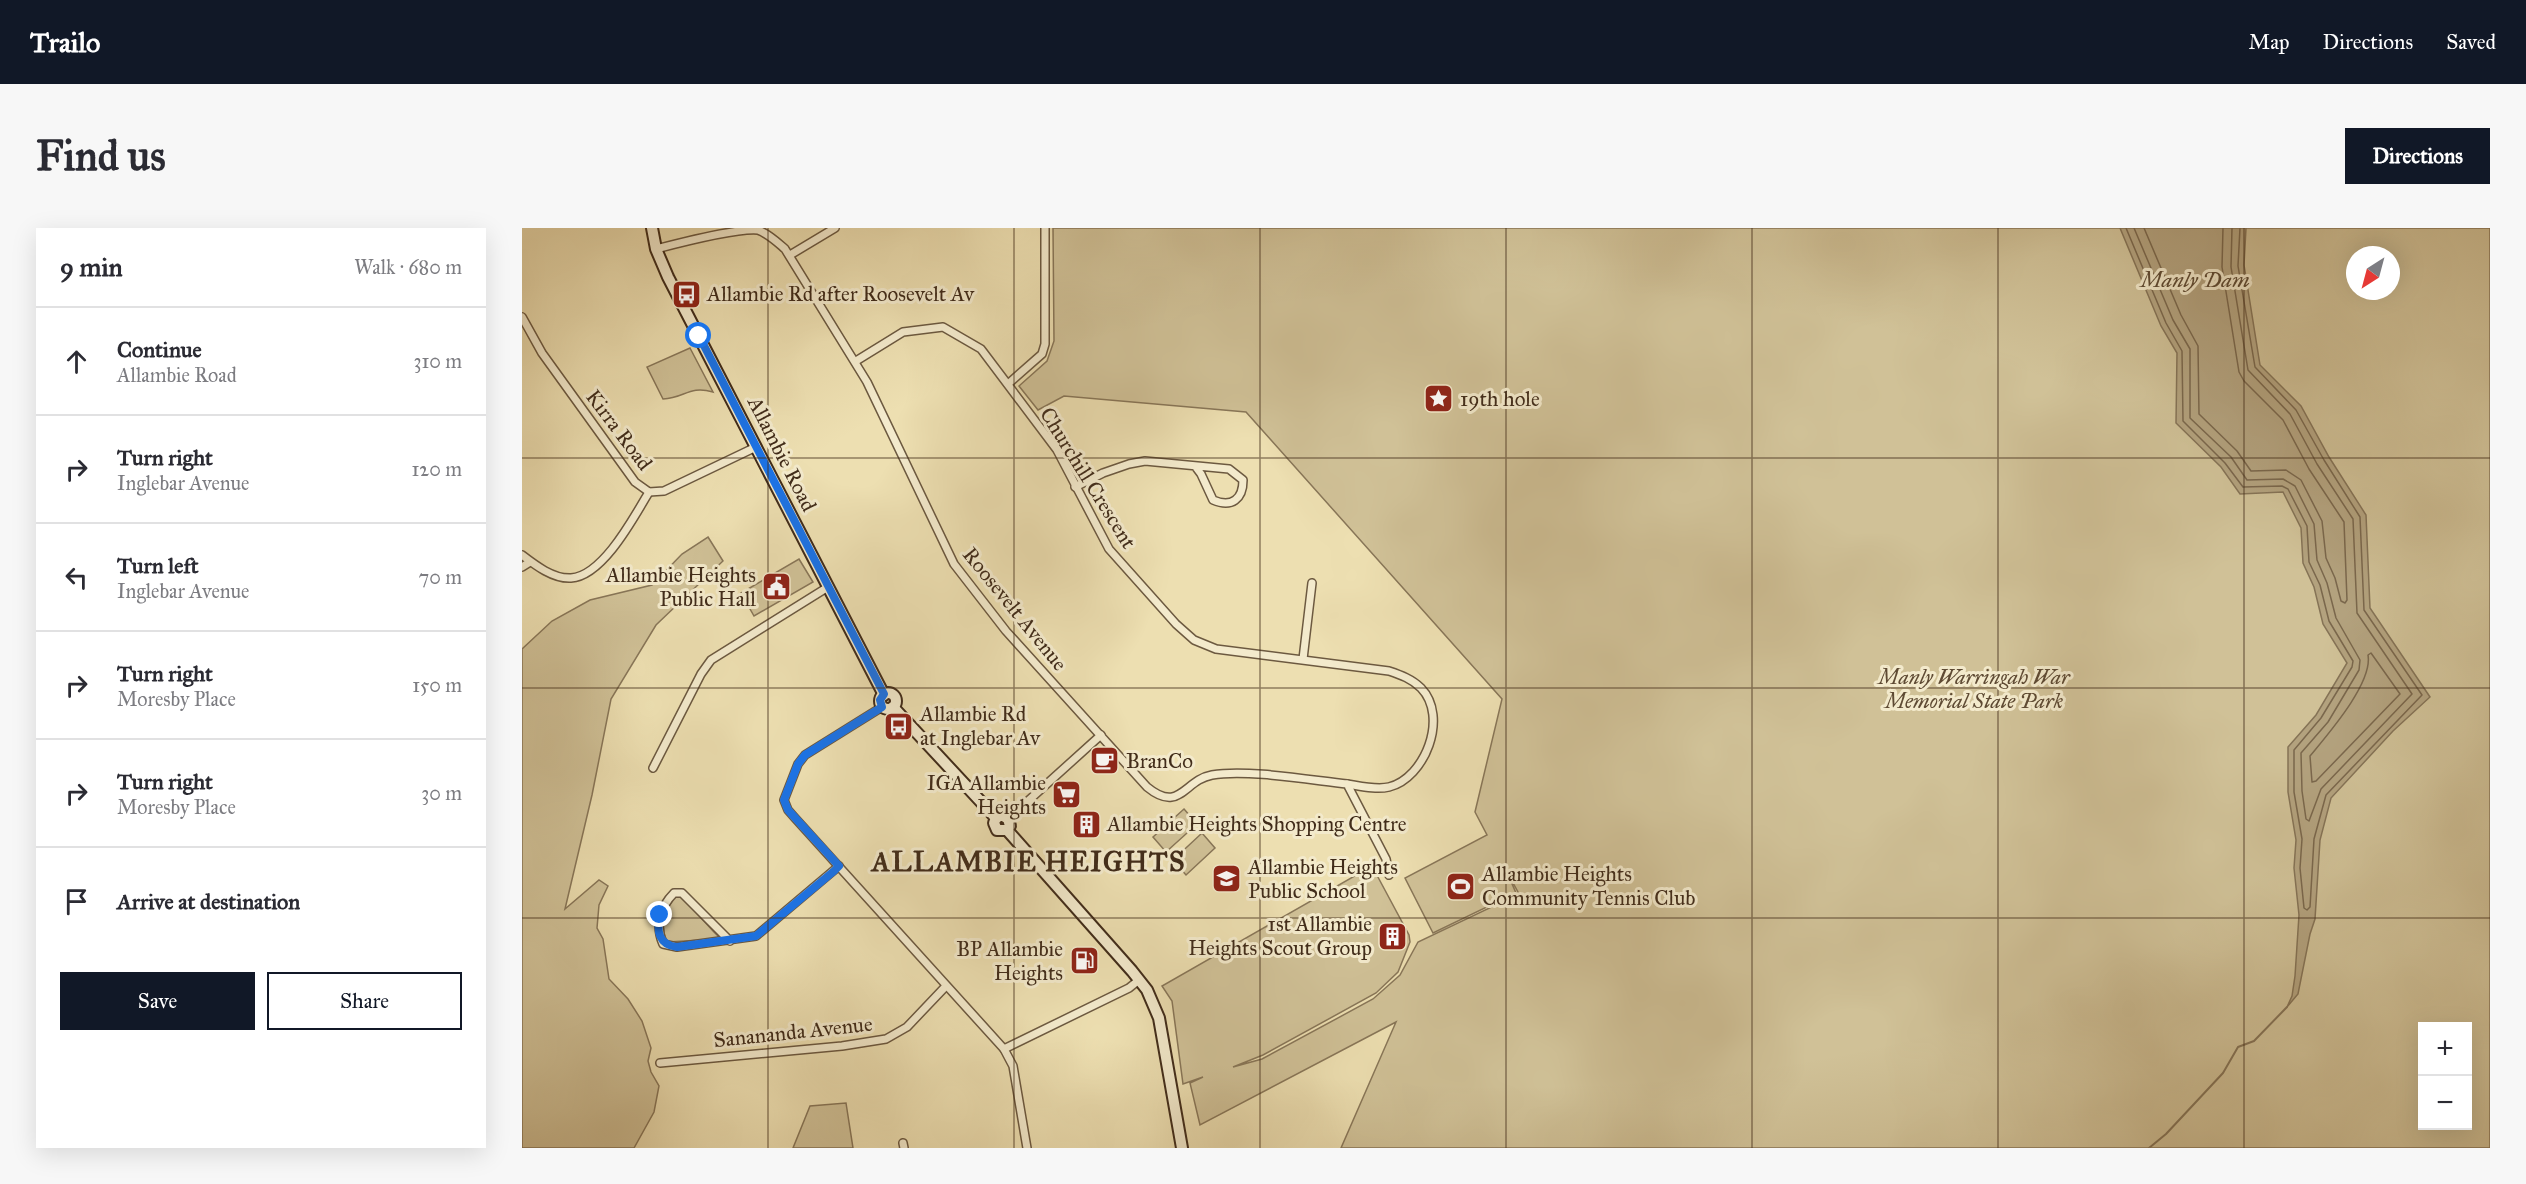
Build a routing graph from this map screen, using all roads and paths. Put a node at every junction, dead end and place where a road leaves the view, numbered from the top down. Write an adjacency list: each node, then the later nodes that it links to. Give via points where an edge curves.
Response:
1 (652, 228): 4 (main road, Allambie Road)
2 (835, 228): 5 (street)
3 (1045, 228): 8 (street, via 1045,344 1042,354)
4 (656, 249): 5 (street, Roosevelt Avenue, via 751,229 770,236); 9 (main road, Allambie Road)
5 (790, 255): 7 (street, Roosevelt Avenue)
6 (522, 317): 12 (street, Kirra Road, via 542,354 635,482)
7 (856, 362): 8 (street, Churchill Crescent, via 903,332 943,327 981,349); 20 (street, Roosevelt Avenue, via 954,564 1006,631)
8 (1008, 384): 11 (street, Churchill Crescent, via 1057,450)
9 (756, 447): 12 (street, Kirra Road, via 664,491); 17 (main road, Allambie Road)
10 (1195, 466): 10 (street, via 1236,473 1243,480 1238,500 1221,504 1213,500); 11 (street, via 1145,461 1103,473)
11 (1076, 487): 18 (street, Churchill Crescent, via 1109,549 1194,640 1216,649)
12 (649, 492): 14 (street, via 616,543 587,574 570,578 553,575)
13 (522, 555): 14 (street)
14 (530, 562): 15 (street)
15 (522, 567)
16 (1312, 583): 18 (street)
17 (828, 587): 19 (main road, Allambie Road, via 884,694 880,700); 21 (street, via 711,660)
18 (1302, 659): 22 (street, Churchill Crescent, via 1389,671 1407,677 1423,690 1428,700 1433,719 1428,753 1407,778 1385,788)
19 (888, 707): 23 (main road, via 996,818 995,828 999,831); 24 (street, via 805,755 784,800 788,810)
20 (1101, 735): 22 (street, Roosevelt Avenue, via 1159,797 1172,798 1199,780 1225,774); 23 (street)
21 (653, 768)
22 (1347, 784): 25 (street, via 1386,859)
23 (1008, 824): 27 (main road)
24 (839, 866): 26 (street, via 764,932); 28 (street)
25 (1389, 875)
26 (730, 941): 26 (street, via 682,893 674,893 668,899 658,924 663,944 677,947)
27 (1139, 980): 29 (street); 32 (main road, via 1159,1018)
28 (946, 986): 29 (street); 30 (street, Sanananda Avenue, via 907,1027 886,1039)
29 (1004, 1049): 31 (street, via 1013,1066)
30 (660, 1063)
31 (1027, 1148)
32 (1182, 1148)

